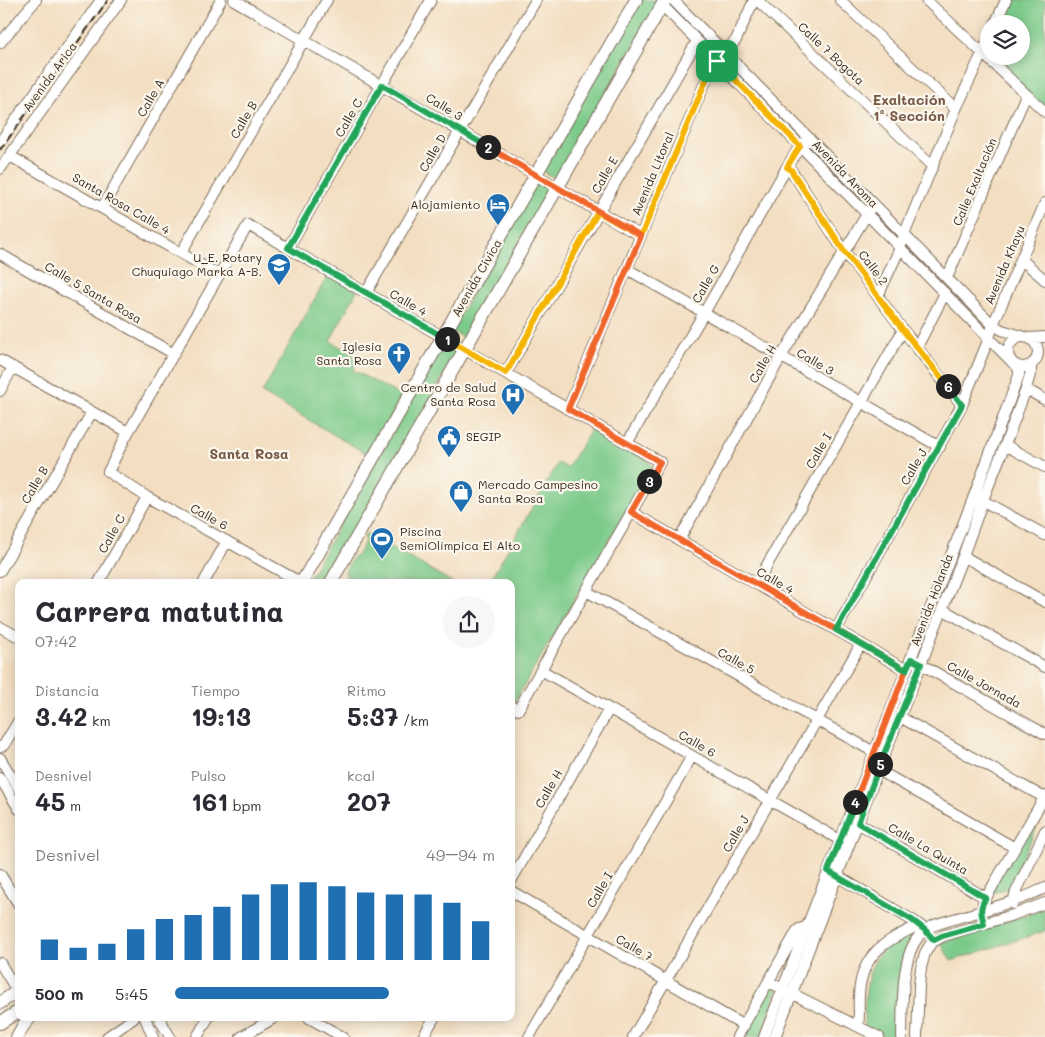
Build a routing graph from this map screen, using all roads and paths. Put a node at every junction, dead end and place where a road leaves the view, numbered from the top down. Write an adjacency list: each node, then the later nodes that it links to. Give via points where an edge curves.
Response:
1 (36, 0): 16 (street)
2 (101, 0): 30 (street, Avenida Arica)
3 (121, 0): 32 (street, Avenida Arica)
4 (221, 0): 40 (street, Calle A)
5 (234, 0): 17 (street, Calle 3)
6 (327, 0): 17 (street, Calle B)
7 (431, 0): 24 (street, Calle C)
8 (536, 0): 28 (street, Calle D)
9 (636, 0): 36 (main road, Avenida Cívica)
10 (755, 0): 20 (street, Avenida Litoral, via 736,40); 34 (street, Calle 7 Bogota)
11 (840, 0): 26 (street)
12 (926, 0): 19 (street)
13 (1006, 0): 15 (street)
14 (667, 2): 18 (street, Avenida Aroma); 20 (street, Avenida Aroma); 37 (main road, Avenida Cívica)
15 (1000, 15)
16 (1, 40)
17 (304, 41): 24 (street, Calle 3); 48 (street, Calle B)
18 (697, 41): 22 (street, Avenida Aroma); 41 (street, Calle E)
19 (980, 50)
20 (725, 53): 22 (street, Avenida Litoral); 29 (street, Avenida Aroma)
21 (980, 56): 26 (street)
22 (717, 61): 31 (street, Avenida Aroma); 44 (street, Avenida Litoral, via 712,66)
23 (995, 65): 25 (street)
24 (382, 85): 28 (street, Calle 3); 45 (street, Calle C)
25 (1026, 95): 27 (street); 53 (street, Calle Exaltación)
26 (956, 109): 34 (street)
27 (1045, 112)
28 (460, 131): 36 (street, Calle 3); 55 (street, Calle D)
29 (809, 138): 31 (street, Calle G); 39 (street, Avenida Aroma)
30 (0, 142)
31 (800, 146): 33 (street, Calle G); 42 (street, Avenida Aroma)
32 (10, 156): 35 (street, Avenida Arica); 40 (street, Santa Rosa Calle 4)
33 (787, 167): 47 (street, Calle 2); 58 (street, Calle G)
34 (932, 167): 43 (street)
35 (0, 169)
36 (536, 175): 37 (street, Calle 3); 61 (main road, Avenida Cívica)
37 (557, 188): 41 (street, Calle 3); 66 (main road, Avenida Cívica)
38 (1045, 203): 50 (street, Avenida Khayu)
39 (873, 204): 42 (street, Calle H); 43 (street, Avenida Aroma)
40 (102, 208): 48 (street, Santa Rosa Calle 4)
41 (598, 212): 44 (street, Calle 3); 74 (street, Calle E)
42 (867, 214): 46 (street, Avenida Aroma); 47 (street, Calle H)
43 (904, 235): 46 (street); 53 (street, Avenida Aroma)
44 (641, 236): 51 (street, Avenida Litoral)
45 (288, 248): 52 (street, Calle 4, via 248,225); 55 (street, Calle 4)
46 (900, 248): 56 (street, Avenida Aroma); 57 (street)
47 (844, 251): 57 (street, Calle 2); 69 (street, Calle H)
48 (181, 253): 52 (street, Santa Rosa Calle 4)
49 (0, 254): 67 (street, Calle 5 Santa Rosa)
50 (1021, 259): 54 (street); 59 (street, Avenida Khayu)
51 (626, 269): 58 (street, Calle 3); 81 (street, Avenida Litoral)
52 (219, 275): 67 (street)
53 (946, 278): 59 (street, Avenida Aroma)
54 (1045, 280)
55 (366, 293): 61 (street, Calle 4)
56 (945, 293): 64 (street, Avenida Aroma); 65 (street)
57 (878, 296): 60 (street, Calle 2)
58 (704, 313): 69 (street, Calle 3); 84 (street, Calle G)
59 (993, 325): 62 (street, Avenida Aroma); 64 (street, Avenida Khayu)
60 (903, 330): 65 (street, Calle 2); 79 (street, Calle I)
61 (444, 337): 66 (street, Calle 4); 99 (main road, Avenida Cívica)
62 (1027, 337): 63 (street, Avenida Aroma); 68 (street, via 1036,343); 71 (street, via 1011,342 1008,351)
63 (1045, 337)
64 (989, 338): 71 (street, Avenida Aroma); 80 (street, Calle J)
65 (917, 347): 80 (street, Calle 2)
66 (465, 350): 74 (street, Calle 4); 100 (main road, Avenida Cívica)
67 (174, 354): 83 (street)
68 (1042, 354): 72 (street)
69 (781, 357): 79 (street, Calle 3); 92 (street, Calle H)
70 (0, 360): 73 (street)
71 (1014, 363): 72 (street, via 1021,367); 75 (street, Avenida Holanda, via 1019,371)
72 (1031, 365): 76 (street, Avenida Holanda)
73 (14, 367): 77 (street); 82 (street)
74 (506, 373): 81 (street, Calle 4)
75 (1017, 380): 76 (street); 89 (street, Avenida Holanda)
76 (1027, 386): 78 (street); 85 (street, Avenida Holanda)
77 (0, 391)
78 (1045, 400)
79 (861, 403): 86 (street, Calle 3); 101 (street, Calle I)
80 (962, 405): 86 (street, Calle J)
81 (568, 409): 84 (street, Calle 4)
82 (92, 412): 83 (street); 95 (street, Calle B)
83 (128, 432): 88 (street, Calle 6, via 108,472)
84 (627, 443): 90 (street, Calle 4, via 660,462)
85 (1006, 445): 87 (street); 89 (street, Avenida Holanda)
86 (940, 447): 106 (street, Calle J)
87 (1045, 467)
88 (147, 497): 93 (street, Calle 6); 96 (street, Calle C)
89 (979, 498): 91 (street); 94 (street, Avenida Holanda); 109 (street, Avenida Holanda)
90 (631, 512): 92 (street, Calle 4); 102 (street)
91 (1045, 535)
92 (679, 540): 101 (street, Calle 4)
93 (227, 542): 97 (street); 98 (street, Calle 6)
94 (963, 556): 103 (street); 104 (street, Avenida Holanda)
95 (0, 571)
96 (101, 579)
97 (206, 579)
98 (295, 579)
99 (303, 579)
100 (333, 579)
101 (756, 584): 106 (street, Calle 4)
102 (586, 591): 111 (street); 116 (street, Calle 5)
103 (1045, 602)
104 (942, 609): 109 (street, Avenida Holanda); 110 (street)
105 (0, 626): 107 (street)
106 (836, 630): 108 (street, Calle 4)
107 (15, 635)
108 (861, 644): 112 (street, Calle 4); 116 (street, Calle J)
109 (916, 661): 112 (street, Avenida Holanda); 115 (street, Avenida Holanda); 118 (street, Calle Jornada)
110 (1045, 667)
111 (541, 670): 113 (street); 114 (street, Calle 6)
112 (906, 670): 120 (street, Avenida Holanda)
113 (515, 708)
114 (609, 709): 121 (street, Calle 6); 135 (street, Calle H)
115 (900, 716): 123 (street, Avenida Holanda); 126 (street)
116 (817, 720): 120 (street, Calle 5); 127 (street, Calle J)
117 (15, 727): 119 (street)
118 (1045, 734)
119 (0, 747)
120 (874, 752): 123 (street, Avenida Holanda)
121 (692, 756): 127 (street, Calle 6); 147 (street, Calle I)
122 (2, 764): 125 (street)
123 (874, 768): 129 (street, Avenida Holanda); 131 (street, Avenida Holanda); 132 (street)
124 (0, 778): 128 (street)
125 (15, 783)
126 (1045, 797): 132 (street)
127 (771, 800): 131 (street, Calle 6); 150 (street, Calle J)
128 (15, 802)
129 (858, 823): 134 (street, Avenida Holanda); 139 (street, Calle La Quinta)
130 (1045, 831): 140 (street)
131 (840, 840): 134 (street, Avenida Holanda)
132 (1016, 848): 139 (street)
133 (0, 874): 138 (street)
134 (833, 874): 145 (street, Avenida Holanda); 146 (street); 153 (street, Avenida Holanda)
135 (515, 875)
136 (1045, 888): 140 (street)
137 (515, 893): 147 (street, Calle 7)
138 (15, 898)
139 (986, 898): 142 (street)
140 (1013, 902): 142 (street); 143 (street)
141 (1045, 903): 143 (street)
142 (981, 910): 144 (street); 146 (street)
143 (1013, 915): 144 (street)
144 (984, 924): 148 (street)
145 (806, 927): 151 (street, via 797,931); 153 (street, Avenida Holanda)
146 (922, 928): 148 (street); 167 (street, via 889,940 868,963 861,977); 182 (street, via 906,969)
147 (588, 936): 150 (street, Calle 7); 176 (street, Calle I)
148 (934, 940): 183 (street, via 921,968)
149 (0, 964): 152 (street)
150 (666, 981): 166 (street, Calle 7); 177 (street, Calle J)
151 (769, 982): 153 (street); 166 (street)
152 (15, 986)
153 (788, 991): 167 (street); 179 (street, Avenida Holanda); 180 (street, Avenida Holanda)
154 (15, 993): 155 (main road)
155 (0, 1003)
156 (15, 1014): 165 (main road)
157 (27, 1021): 168 (main road)
158 (130, 1021): 169 (street)
159 (145, 1021): 170 (street)
160 (161, 1021): 171 (street)
161 (206, 1021): 172 (street)
162 (269, 1021): 173 (street)
163 (432, 1021): 175 (street)
164 (327, 1022): 174 (street)
165 (0, 1023)
166 (744, 1026): 178 (street)
167 (858, 1026): 181 (street)
168 (17, 1037)
169 (107, 1037)
170 (153, 1037)
171 (170, 1037)
172 (197, 1037)
173 (241, 1037)
174 (343, 1037)
175 (423, 1037)
176 (530, 1037)
177 (633, 1037)
178 (738, 1037)
179 (764, 1037)
180 (775, 1037)
181 (879, 1037)
182 (902, 1037)
183 (917, 1037)

